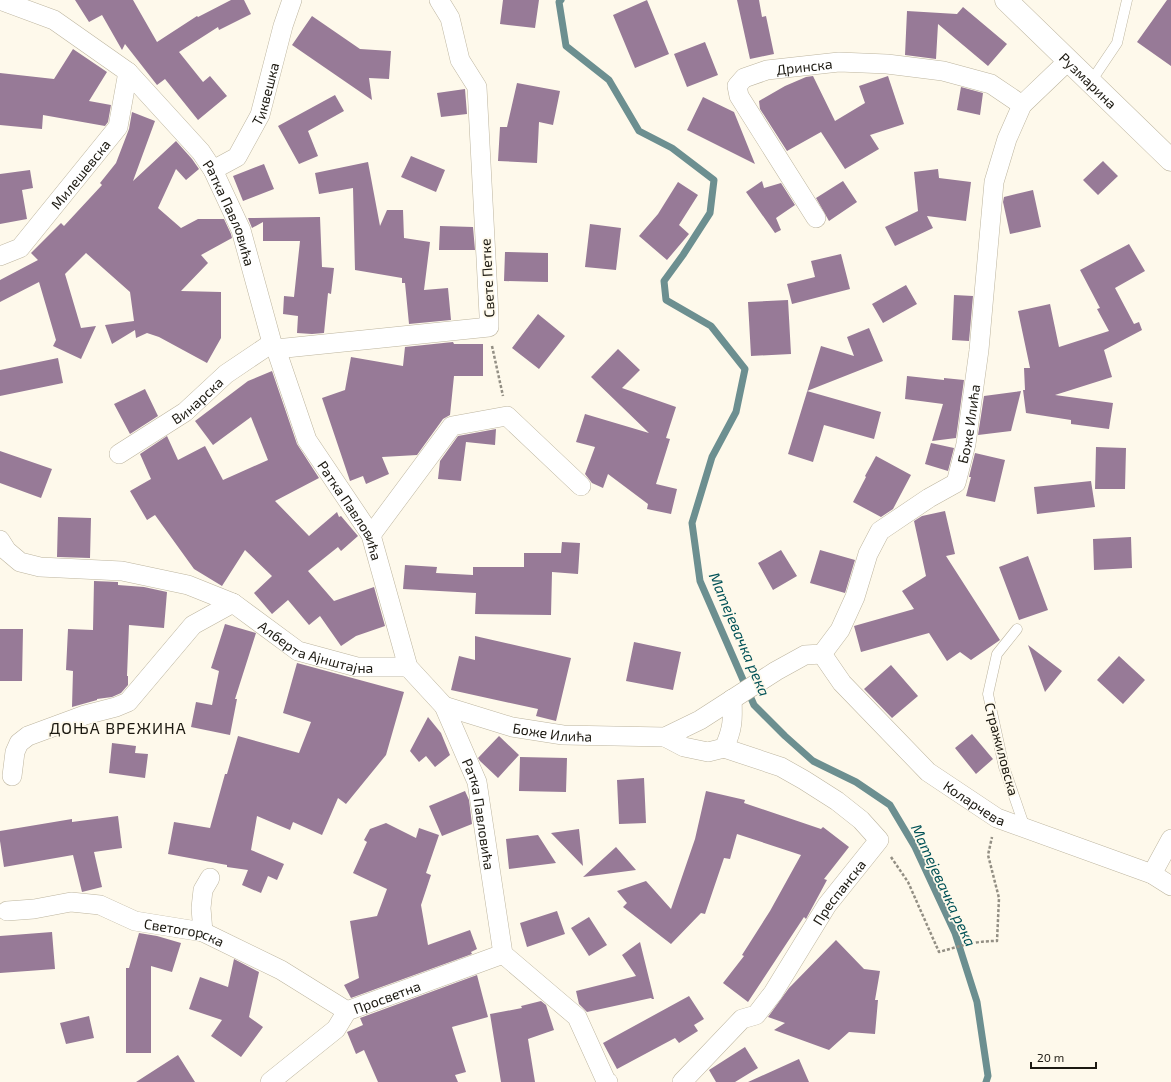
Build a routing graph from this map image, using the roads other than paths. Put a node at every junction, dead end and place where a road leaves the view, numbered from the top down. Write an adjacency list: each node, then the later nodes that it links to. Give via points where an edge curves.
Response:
1 (0, 0): 7 (street, Ратка Павловића, via 54,20)
2 (292, 0): 11 (street, Тиквешка, via 260,115 237,157)
3 (439, 0): 14 (street, Свете Петке, via 450,18 460,60 477,88 489,328)
4 (1006, 0): 6 (main road, Рузмарина)
5 (1127, 0): 8 (lane, via 1117,43)
6 (1068, 61): 8 (main road, Рузмарина); 9 (street, Боже Илића)
7 (128, 72): 11 (street, Ратка Павловића, via 201,152); 13 (street, Милешевска, via 118,126 20,248)
8 (1090, 83): 10 (main road, Рузмарина)
9 (1022, 105): 12 (street, Дринска, via 991,84 943,71 887,64 839,62 767,70 744,78 738,86 739,96); 21 (street, Боже Илића, via 1007,139 994,182 979,350 966,444 956,483 880,531 868,554 855,597 843,624)
10 (1171, 160)
11 (213, 170): 14 (street, Ратка Павловића, via 241,230)
12 (816, 218)
13 (0, 256)
14 (274, 346): 15 (street, Винарска, via 226,374 185,412); 17 (street, Ратка Павловића, via 307,440)
15 (119, 454)
16 (581, 486): 17 (street, via 507,416 452,426)
17 (371, 535): 22 (street, Ратка Павловића)
18 (0, 540): 19 (street, Алберта Ајнштајна, via 7,551 20,562 40,567 122,571 188,584)
19 (232, 603): 22 (street, Алберта Ајнштајна, via 298,651 357,667); 27 (street, via 193,625 128,702 28,736 15,752)
20 (1017, 629): 28 (lane, Стражиловска, via 998,654 988,694 1004,767)
21 (822, 654): 23 (street, Боже Илића, via 805,656); 28 (street, Коларчева, via 842,683 928,772 997,818)
22 (408, 667): 24 (street, Ратка Павловића)
23 (732, 699): 25 (street, Боже Илића, via 700,720); 26 (street, via 733,719 730,736)
24 (444, 706): 25 (street, Боже Илића, via 512,727 563,735); 35 (street, Ратка Павловића, via 477,782)
25 (665, 737): 26 (street, Боже Илића, via 684,747 708,752)
26 (724, 748): 39 (street, Преспанска, via 781,767 804,780 855,815 879,840 827,904 773,993 756,1015 742,1019)
27 (12, 776)
28 (1024, 828): 30 (street, Коларчева)
29 (1171, 839): 30 (street)
30 (1152, 874): 32 (street, Коларчева)
31 (210, 878): 34 (street, via 203,890)
32 (1171, 886)
33 (7, 912): 34 (street, Светогорска, via 71,902 100,905 135,921)
34 (203, 932): 36 (street, Светогорска, via 281,970)
35 (503, 954): 36 (street, Просветна); 38 (street, via 577,1017)
36 (347, 1011): 37 (street, Просветна, via 336,1029)
37 (270, 1082)
38 (608, 1082)
39 (682, 1082)

